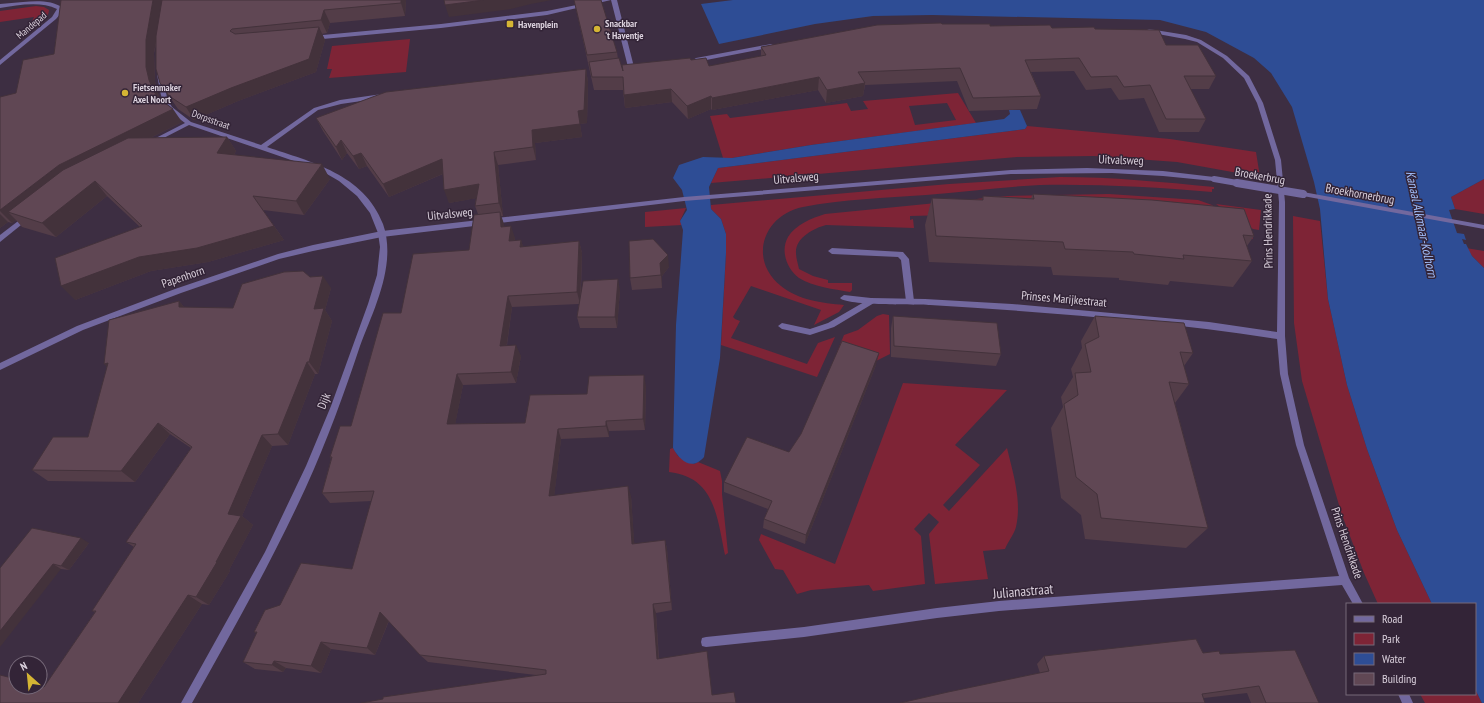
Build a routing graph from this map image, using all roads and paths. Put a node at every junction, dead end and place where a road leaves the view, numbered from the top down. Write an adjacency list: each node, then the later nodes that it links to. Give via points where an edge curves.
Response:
1 (609, 0): 5 (street, via 540,14)
2 (614, 0): 10 (street)
3 (0, 6): 8 (street, Mandepad, via 43,1 57,4 60,8 54,18)
4 (1143, 30): 28 (street, Prins Hendrikkade, via 1186,37 1225,57 1247,77 1260,104 1278,160 1282,202)
5 (305, 38)
6 (778, 45): 7 (street)
7 (691, 61)
8 (0, 63)
9 (160, 64): 14 (street, Dorpsstraat, via 164,98 170,108)
10 (631, 66): 11 (street); 12 (street)
11 (638, 66)
12 (623, 67)
13 (392, 95): 16 (street, via 340,102 316,109)
14 (189, 123): 15 (street); 16 (street, Dorpsstraat)
15 (148, 144)
16 (263, 147): 21 (street, Dijk, via 322,168 350,185 370,207)
17 (1214, 179): 18 (street, Broekerbrug, bridge); 21 (street, Uitvalsweg, via 1156,172 1054,170 950,176 684,199)
18 (1303, 194): 20 (street, Broekhornerbrug)
19 (36, 210): 22 (street)
20 (1484, 227)
21 (382, 234): 29 (street, Papenhorn, via 278,257 178,291 80,328); 33 (street, Dijk, via 383,251 374,298 323,437 293,505 244,601)
22 (0, 239)
23 (832, 251): 26 (street, via 900,254 905,259)
24 (844, 298): 25 (street, Prinses Marijkestraat)
25 (871, 301): 26 (street, Prinses Marijkestraat); 27 (street, via 831,325 810,332)
26 (910, 301): 28 (street, Prinses Marijkestraat, via 999,306 1202,324)
27 (782, 326)
28 (1281, 336): 30 (street, Prins Hendrikkade, via 1284,374 1300,445)
29 (0, 368)
30 (1345, 580): 31 (street, Prins Hendrikkade); 32 (street, Julianastraat, via 937,612 804,632)
31 (1357, 603)
32 (706, 642)
33 (186, 703)

